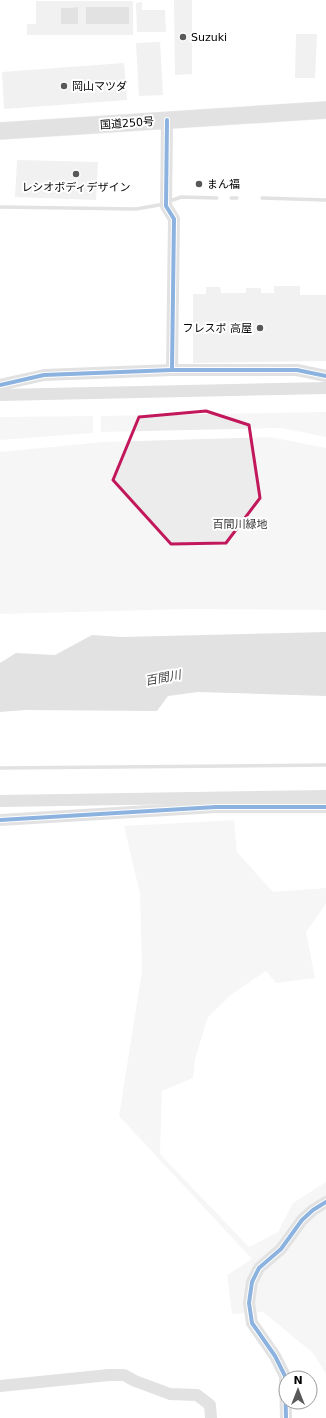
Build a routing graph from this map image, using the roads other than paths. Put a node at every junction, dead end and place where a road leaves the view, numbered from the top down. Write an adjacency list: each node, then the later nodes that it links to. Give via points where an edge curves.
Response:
1 (326, 110): 2 (highway, 国道250号)
2 (167, 120): 3 (highway, 国道250号); 4 (street, via 166,206 174,219)
3 (0, 131)
4 (172, 370): 5 (street, via 297,370); 6 (street, via 44,375)
5 (326, 376)
6 (0, 385)
7 (326, 388): 8 (street)
8 (0, 395)
9 (326, 796): 10 (street)
10 (0, 801)
11 (326, 807): 12 (street, via 208,807)
12 (0, 820)
13 (326, 1202): 16 (street, via 302,1220 281,1249 259,1268 252,1282 249,1303 252,1323 275,1356 285,1376)
14 (0, 1386): 15 (street, via 124,1375 170,1394 197,1395 210,1405)
15 (211, 1418)
16 (286, 1418)

